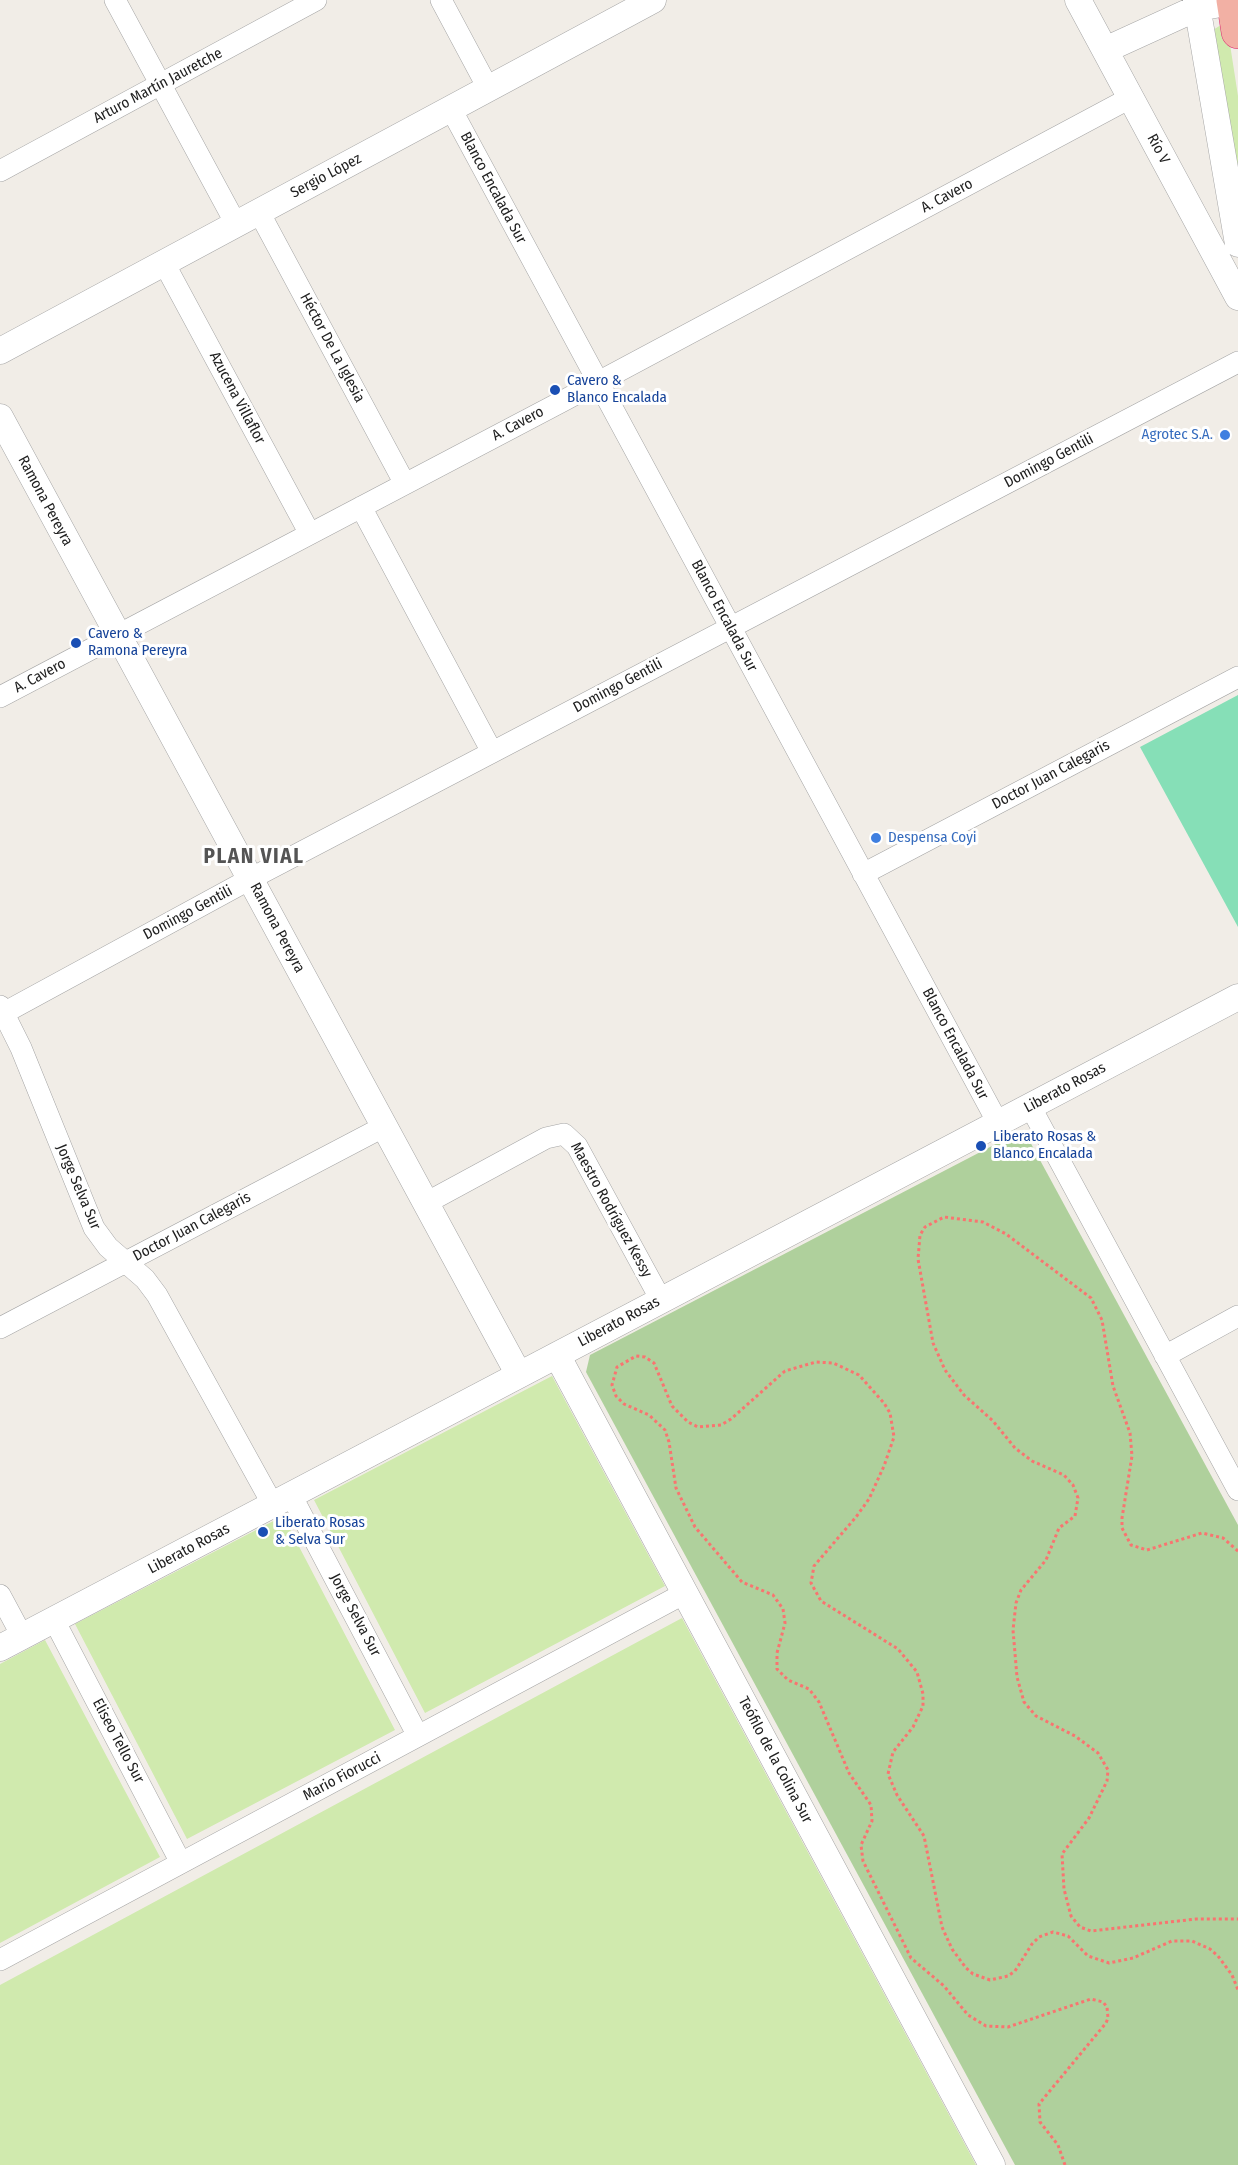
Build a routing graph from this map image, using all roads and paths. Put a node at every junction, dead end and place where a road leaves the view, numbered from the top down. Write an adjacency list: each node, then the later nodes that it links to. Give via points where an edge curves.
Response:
1 (115, 0): 9 (street)
2 (316, 0): 9 (street, Arturo Martín Jauretche)
3 (441, 0): 10 (street)
4 (653, 0): 10 (street, Sergio López)
5 (1078, 0): 8 (street, Río V)
6 (1197, 4): 7 (street); 8 (street); 16 (street)
7 (1236, 8)
8 (1105, 50): 11 (street, Río V)
9 (160, 84): 13 (street, Arturo Martín Jauretche); 15 (street)
10 (488, 88): 12 (street, Sergio López)
11 (1130, 98): 18 (street, Río V); 21 (street, A. Cavero)
12 (451, 109): 14 (street, Sergio López); 21 (street, Blanco Encalada Sur)
13 (0, 171)
14 (259, 212): 15 (street, Sergio López); 23 (street, Héctor De La Iglesia)
15 (236, 224): 17 (street, Sergio López)
16 (1238, 244)
17 (164, 263): 19 (street, Sergio López); 25 (street, Azucena Villaflor)
18 (1238, 297)
19 (0, 351)
20 (1238, 362): 26 (street, Domingo Gentili)
21 (598, 382): 23 (street, A. Cavero); 26 (street, Blanco Encalada Sur)
22 (0, 417): 27 (street, Ramona Pereyra)
23 (405, 484): 24 (street, A. Cavero)
24 (361, 507): 25 (street, A. Cavero); 30 (street)
25 (310, 534): 27 (street, A. Cavero)
26 (730, 628): 30 (street, Domingo Gentili); 31 (street, Blanco Encalada Sur)
27 (118, 635): 29 (street, A. Cavero); 32 (street, Ramona Pereyra)
28 (1238, 677): 31 (street, Doctor Juan Calegaris)
29 (0, 697)
30 (492, 752): 32 (street, Domingo Gentili)
31 (863, 874): 36 (street, Blanco Encalada Sur)
32 (250, 879): 34 (street, Domingo Gentili); 37 (street, Ramona Pereyra)
33 (1238, 997): 35 (street, Liberato Rosas)
34 (1, 1011): 39 (street, Jorge Selva Sur, via 21,1048 94,1228 102,1241)
35 (1030, 1106): 36 (street, Liberato Rosas); 44 (street)
36 (998, 1123): 40 (street, Liberato Rosas)
37 (384, 1126): 38 (street, Ramona Pereyra); 39 (street, Doctor Juan Calegaris)
38 (426, 1203): 40 (street, Maestro Rodríguez Kessy, via 546,1138 564,1134 577,1146); 45 (street, Ramona Pereyra)
39 (126, 1262): 42 (street, Doctor Juan Calegaris); 47 (street, Jorge Selva Sur, via 157,1295)
40 (661, 1300): 43 (street, Liberato Rosas)
41 (1238, 1316): 44 (street)
42 (0, 1328)
43 (557, 1355): 45 (street, Liberato Rosas); 49 (street, Teófilo de la Colina Sur)
44 (1166, 1356): 46 (street)
45 (519, 1375): 47 (street, Liberato Rosas)
46 (1238, 1490)
47 (282, 1500): 51 (street, Liberato Rosas); 54 (street, Jorge Selva Sur)
48 (1238, 1551): 56 (path, via 1223,1538 1202,1533 1147,1550 1131,1545 1122,1528 1122,1518 1132,1456 1131,1433 1113,1386 1102,1320 1091,1298 1006,1234 983,1222 944,1217 925,1227 920,1235 918,1259 933,1343 945,1370 1015,1448 1032,1461 1064,1475 1078,1498 1075,1516 1056,1532 1046,1560 1021,1590 1013,1630 1017,1677 1024,1702 1036,1716 1098,1753 1108,1770 1107,1781 1089,1818 1062,1854 1064,1889 1071,1916 1080,1927 1091,1931)
49 (685, 1593): 54 (street, Mario Fiorucci); 59 (street, Teófilo de la Colina Sur)
50 (0, 1595): 52 (street)
51 (54, 1620): 52 (street, Liberato Rosas); 55 (street, Eliseo Tello Sur)
52 (22, 1636): 53 (street, Liberato Rosas)
53 (0, 1648)
54 (418, 1736): 55 (street, Mario Fiorucci)
55 (182, 1863): 57 (street, Mario Fiorucci)
56 (1238, 1919)
57 (0, 1960)
58 (1238, 1990): 60 (path, via 1218,1956 1192,1941 1172,1941 1133,1958 1109,1963 1088,1956 1068,1936 1053,1932 1039,1937 1008,1976 990,1980 966,1968 942,1927 924,1836 888,1774 893,1752 923,1706 921,1681 905,1656 821,1601 811,1583 814,1566 856,1517 885,1466 894,1437 890,1413 871,1385 854,1371 816,1362 785,1371 721,1425 698,1427 672,1406 654,1363 636,1356 617,1367 612,1385 616,1396 649,1415 664,1430 676,1488 695,1527 742,1582 773,1595 783,1609 785,1623 777,1669 788,1680 809,1689 819,1702 849,1773 871,1805 872,1821 861,1845 862,1862 911,1958 940,1982 968,2015 986,2026 1008,2027 1091,1999 1107,2007 1106,2023 1039,2104 1040,2122 1058,2145)
59 (992, 2165)
60 (1065, 2165)

